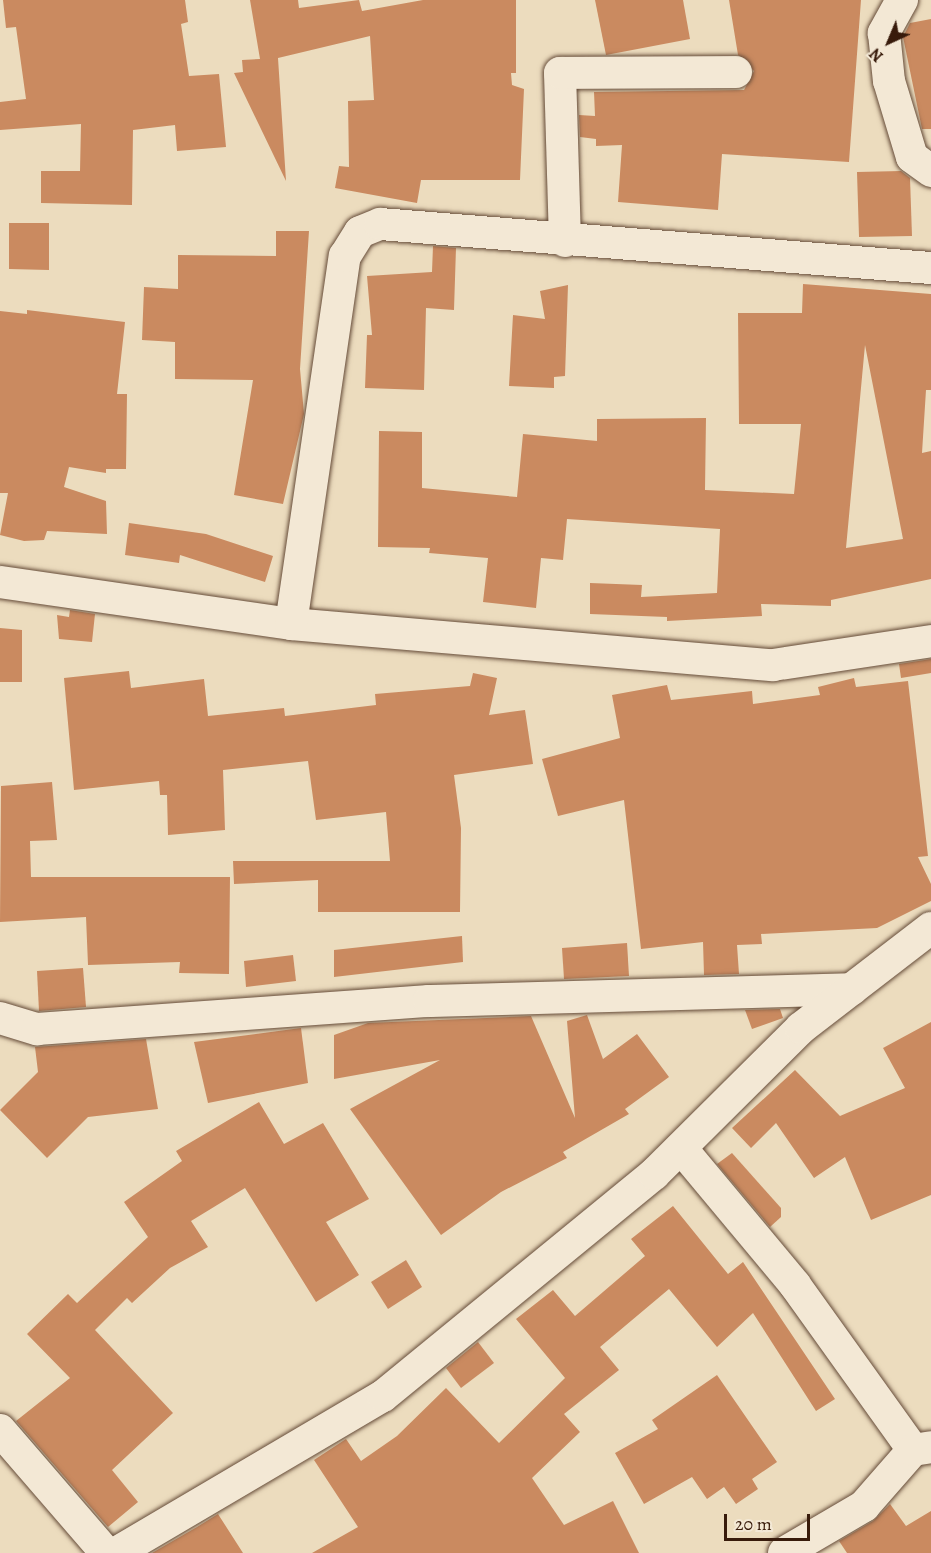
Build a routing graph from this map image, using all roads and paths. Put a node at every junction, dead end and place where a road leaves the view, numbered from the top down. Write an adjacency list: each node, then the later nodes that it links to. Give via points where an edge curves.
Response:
1 (902, 0): 3 (street, via 884,33 890,81 912,158)
2 (736, 72): 4 (street, via 560,73)
3 (931, 171)
4 (565, 241): 5 (street); 7 (street, via 380,224 360,232 345,256)
5 (931, 268)
6 (0, 582): 7 (street)
7 (291, 624): 8 (street, via 773,665)
8 (931, 641)
9 (931, 928): 10 (street)
10 (852, 989): 11 (street, via 429,1000 37,1029); 12 (street, via 801,1028)
11 (0, 1018)
12 (681, 1148): 14 (street, via 795,1285); 17 (street, via 383,1396)
13 (0, 1430): 16 (street)
14 (922, 1448): 15 (street, via 864,1506)
15 (798, 1550)
16 (106, 1553)
17 (116, 1553)

